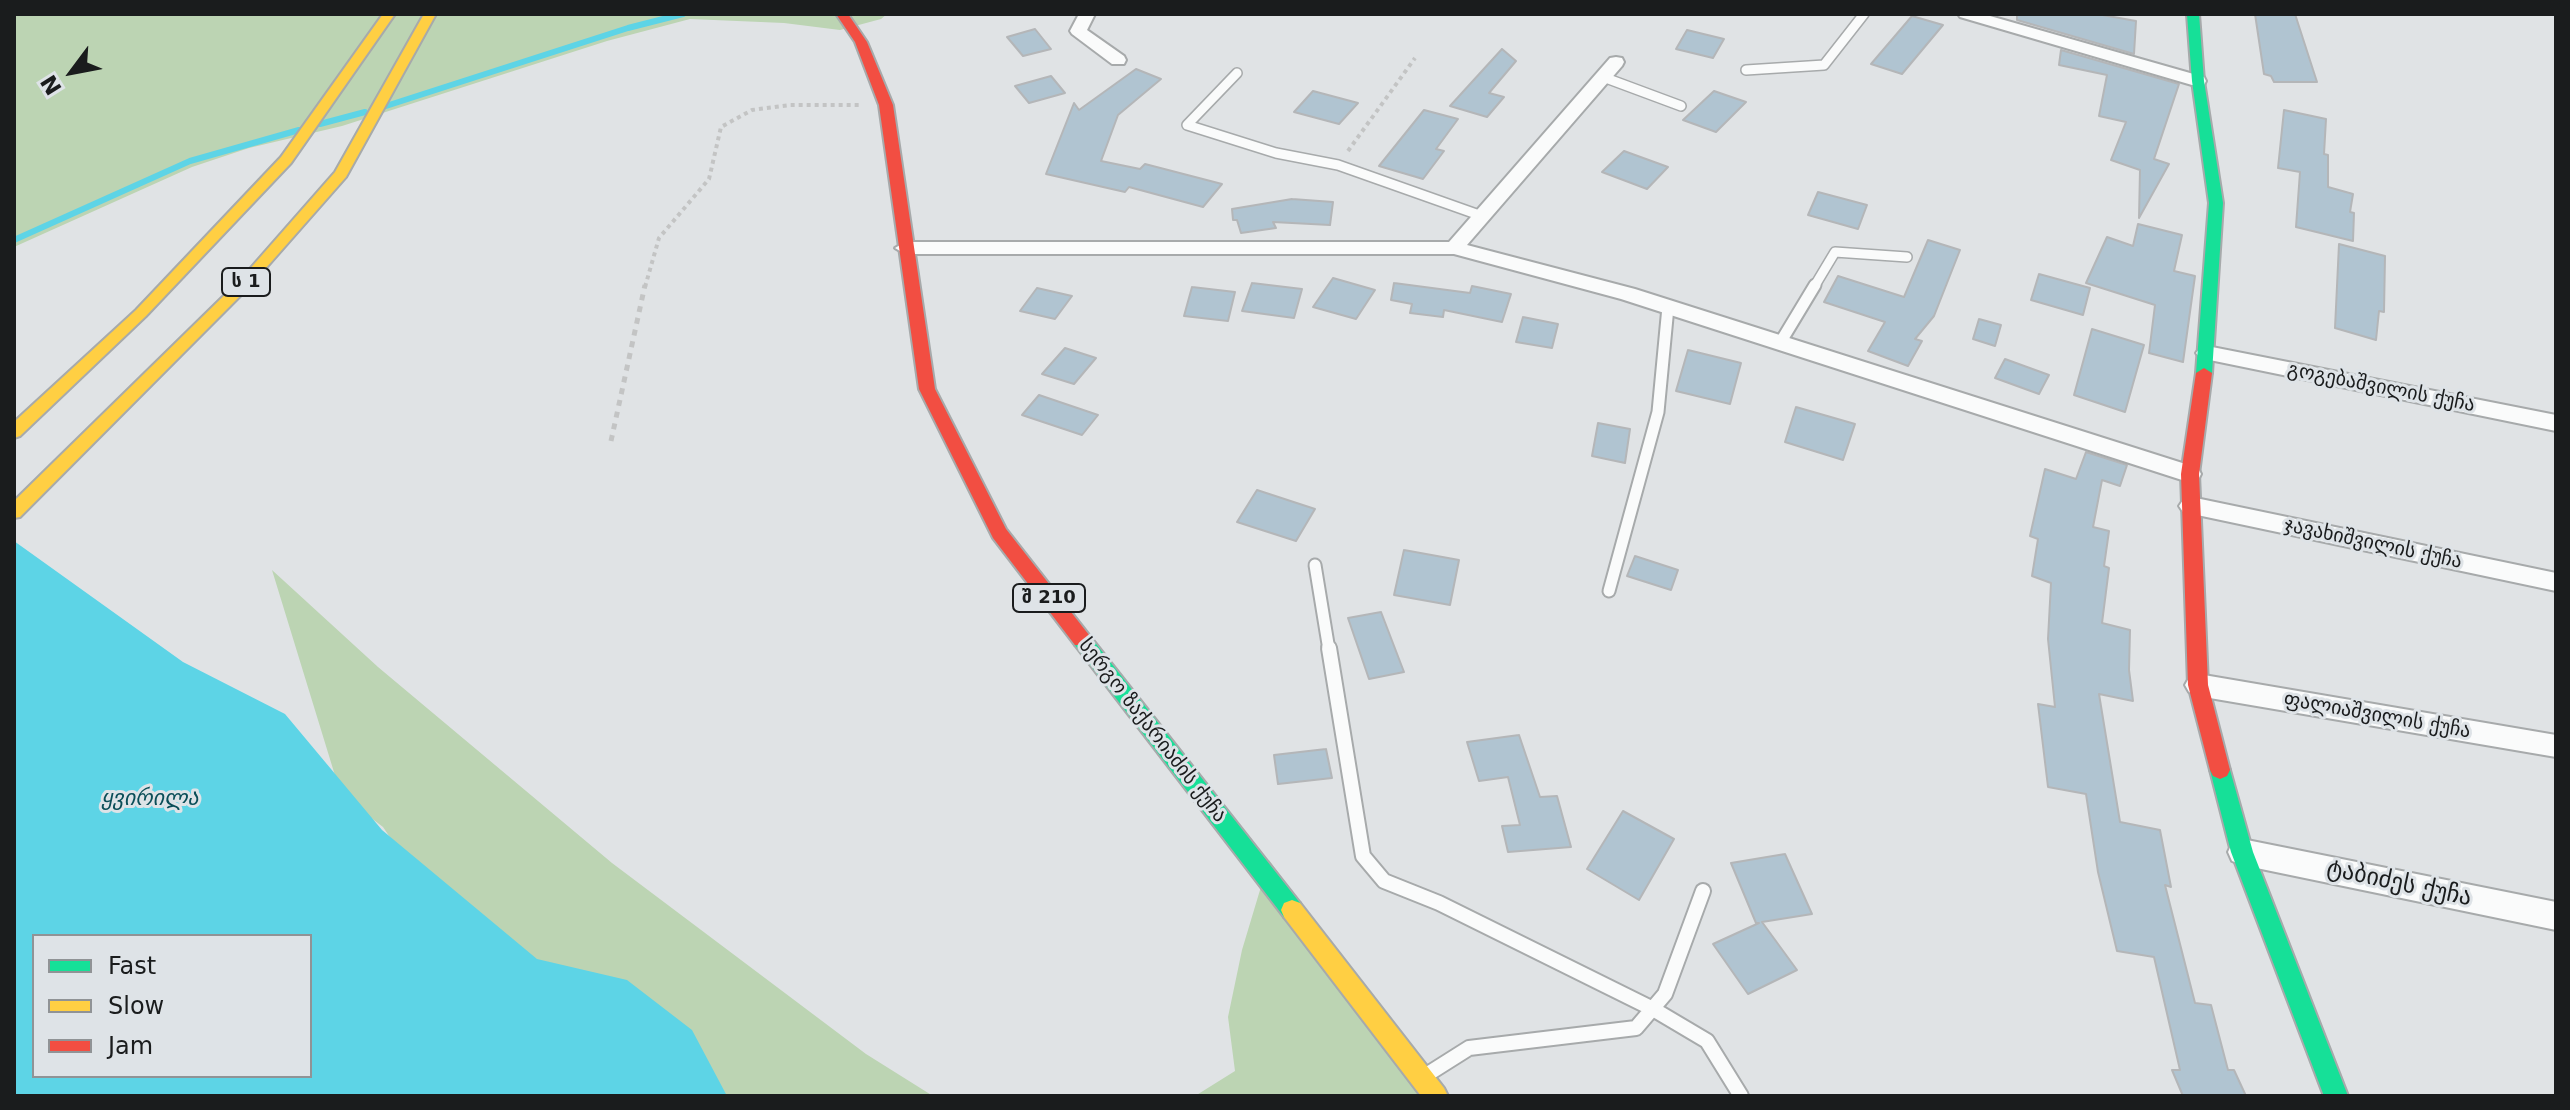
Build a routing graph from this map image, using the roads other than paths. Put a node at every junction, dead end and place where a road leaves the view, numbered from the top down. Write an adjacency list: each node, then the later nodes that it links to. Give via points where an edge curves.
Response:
1 (389, 14): 24 (main road, ს 1, via 286,160 141,313)
2 (430, 14): 27 (main road, ს 1, via 341,174 246,282)
3 (843, 14): 17 (main road, სერგო ზაქარიაძის ქუჩა / შ 210, via 861,42 886,105)
4 (1087, 14): 9 (street, via 1078,31)
5 (1864, 14): 11 (lane, via 1824,65)
6 (1966, 14): 8 (street)
7 (2193, 14): 14 (main road)
8 (2007, 19): 14 (street)
9 (1118, 60)
10 (1616, 62): 13 (street)
11 (1746, 70)
12 (1237, 73): 16 (lane, via 1187,125 1276,153 1338,165)
13 (1603, 77): 15 (lane); 16 (street)
14 (2198, 81): 22 (main road, via 2216,203)
15 (1681, 106)
16 (1482, 216): 18 (street)
17 (905, 248): 18 (street); 37 (main road, სერგო ზაქარიაძის ქუჩა / შ 210, via 927,389 999,533)
18 (1454, 248): 20 (street)
19 (1907, 257): 21 (lane, via 1835,252)
20 (1668, 307): 21 (street); 30 (lane, via 1658,412)
21 (1780, 343): 25 (street)
22 (2207, 353): 23 (street, გოგებაშვილის ქუჩა); 25 (main road)
23 (2556, 423)
24 (14, 432)
25 (2190, 474): 26 (main road)
26 (2191, 506): 29 (street, ჯავახიშვილის ქუჩა); 31 (main road)
27 (14, 512)
28 (1315, 565): 36 (lane, via 1363,856 1384,881)
29 (2556, 582)
30 (1609, 591)
31 (2198, 685): 32 (street, ფალიაშვილის ქუჩა); 33 (main road)
32 (2556, 746)
33 (2242, 852): 35 (street, ტაბიძეს ქუჩა); 40 (main road)
34 (1703, 891): 36 (lane, via 1665,994)
35 (2556, 916)
36 (1653, 1009): 37 (lane, via 1636,1028 1469,1048); 39 (lane, via 1707,1041)
37 (1421, 1078): 38 (main road, სერგო ზაქარიაძის ქუჩა / შ 210)
38 (1436, 1096)
39 (1741, 1096)
40 (2336, 1096)

